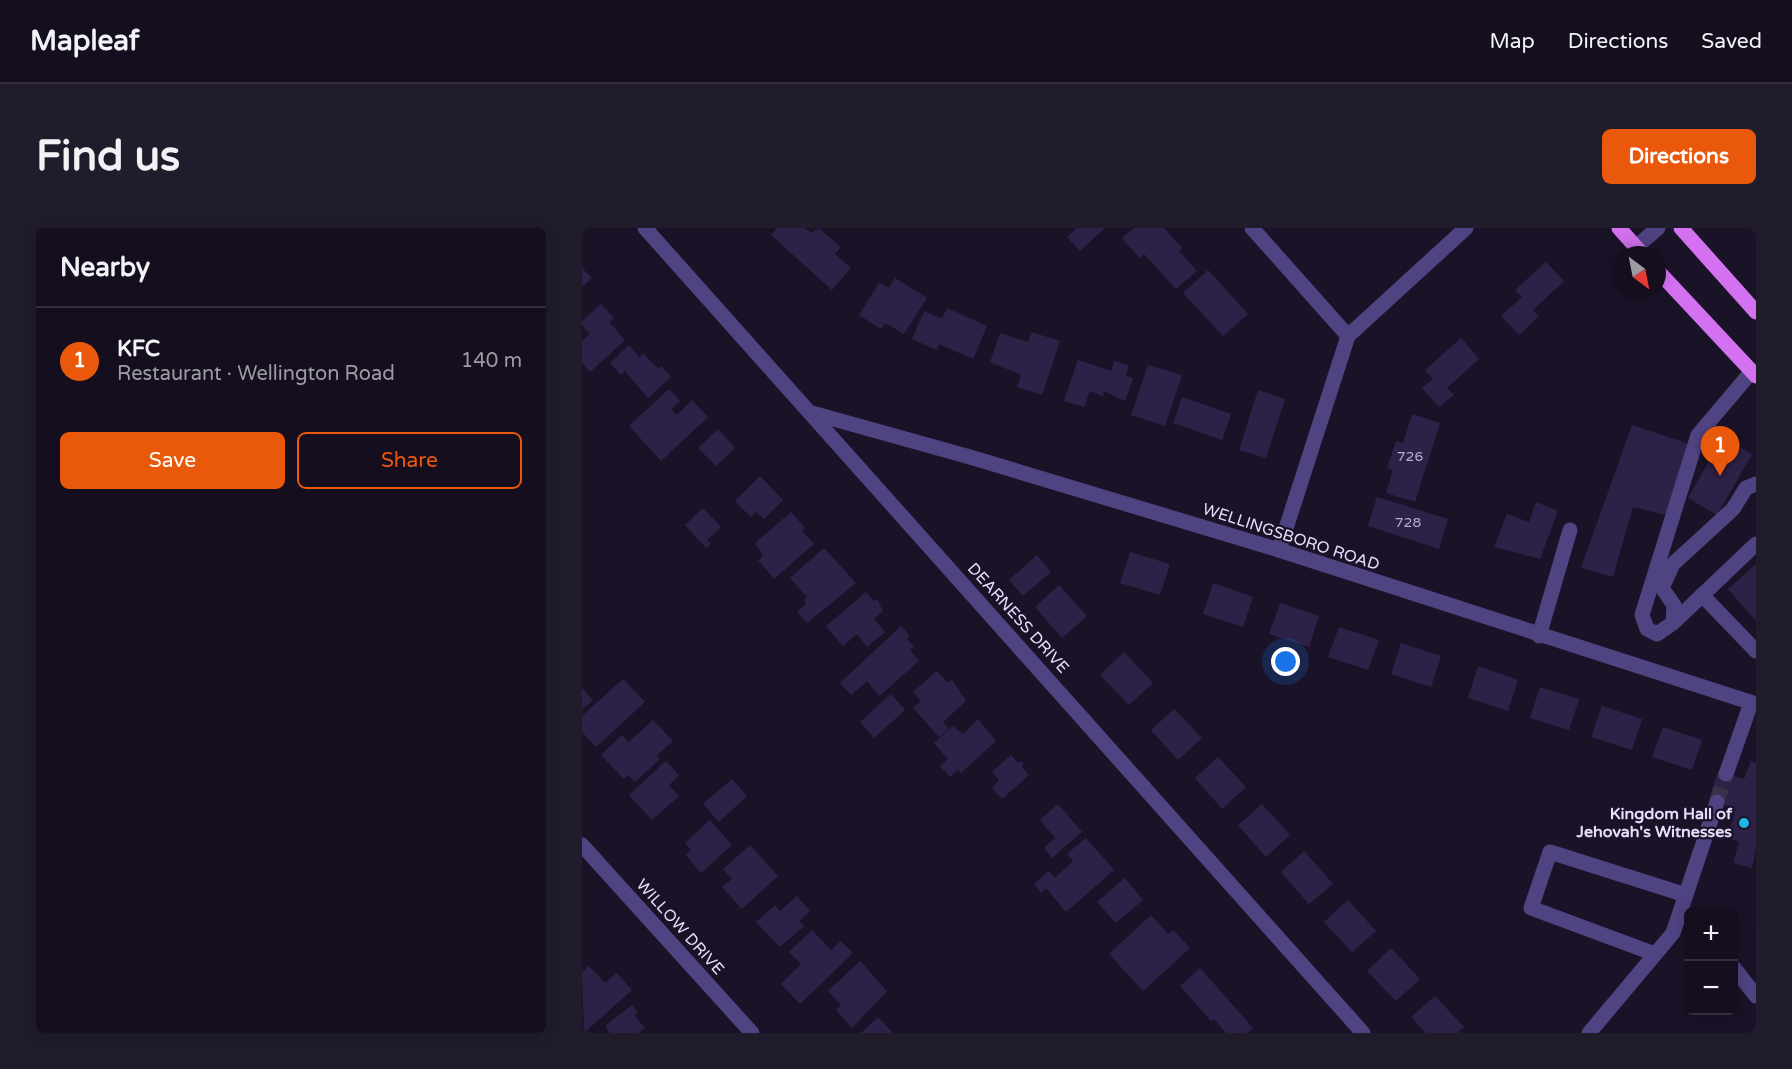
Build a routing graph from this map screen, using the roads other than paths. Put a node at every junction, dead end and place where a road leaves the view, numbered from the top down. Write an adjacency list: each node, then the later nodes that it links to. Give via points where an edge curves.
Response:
1 (645, 228): 13 (street, DEARNESS DRIVE)
2 (1252, 228): 11 (street)
3 (1466, 228): 11 (street)
4 (1619, 228): 7 (main road)
5 (1658, 228): 8 (street)
6 (1681, 228): 10 (main road)
7 (1635, 246)
8 (1644, 246)
9 (1666, 279): 12 (main road)
10 (1756, 312)
11 (1348, 336): 17 (street)
12 (1755, 372): 19 (street, via 1698,435 1642,615 1647,629 1657,634)
13 (812, 413): 17 (street, WELLINGSBORO ROAD); 31 (street, DEARNESS DRIVE)
14 (1756, 484): 19 (street, via 1746,488 1733,509 1673,564 1662,588 1674,604)
15 (1570, 531): 20 (street)
16 (1756, 544): 18 (street)
17 (1279, 550): 20 (street, WELLINGSBORO ROAD)
18 (1702, 595): 19 (street); 21 (street)
19 (1673, 623)
20 (1539, 636): 22 (street, WELLINGSBORO ROAD)
21 (1756, 651)
22 (1753, 704): 23 (street)
23 (1726, 774)
24 (1717, 802): 26 (street)
25 (582, 845): 30 (street, WILLOW DRIVE)
26 (1686, 895): 27 (street, via 1673,933); 27 (street, via 1550,852 1531,908)
27 (1655, 954): 32 (street)
28 (1738, 973): 29 (street)
29 (1756, 996)
30 (752, 1033)
31 (1363, 1033)
32 (1589, 1033)

